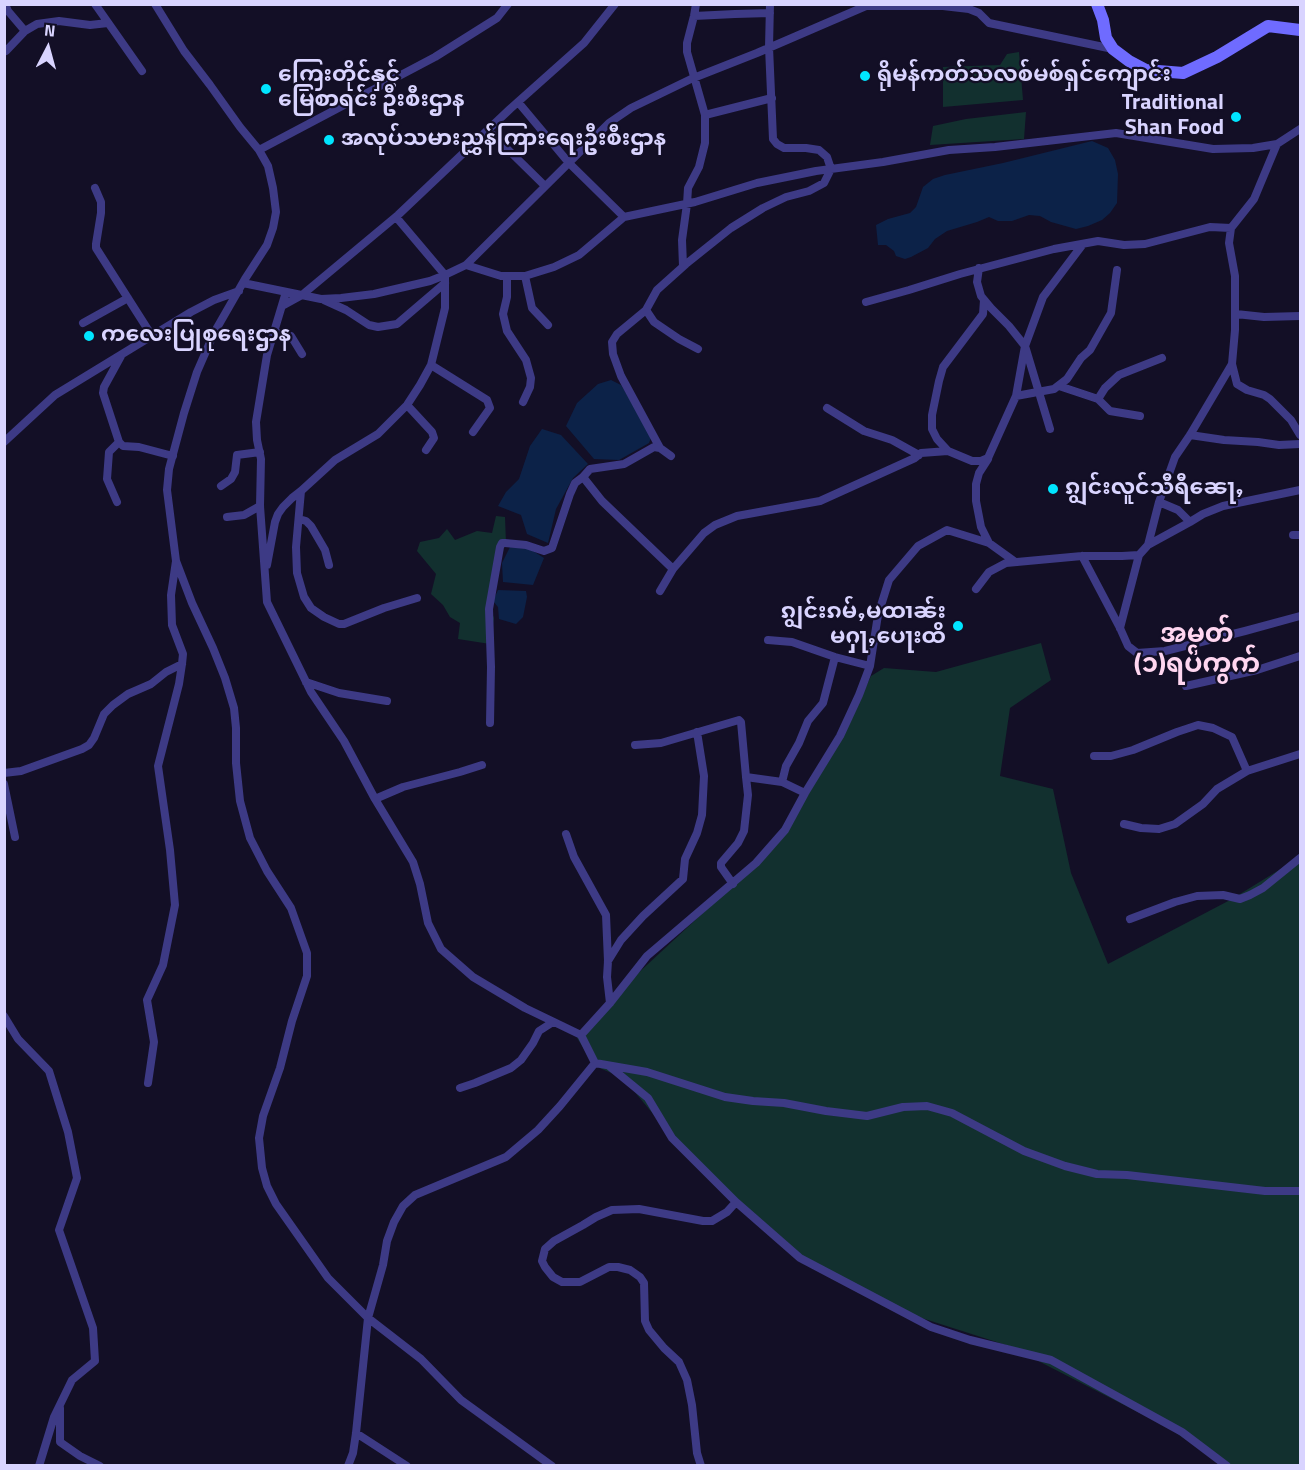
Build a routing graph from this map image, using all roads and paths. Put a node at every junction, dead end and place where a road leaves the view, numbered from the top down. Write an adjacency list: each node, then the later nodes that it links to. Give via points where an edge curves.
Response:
1 (5, 4): 16 (street)
2 (94, 4): 14 (street)
3 (155, 4): 28 (street, via 184,51)
4 (508, 4): 11 (street)
5 (615, 4): 23 (street, via 584,43)
6 (696, 4): 13 (street)
7 (1096, 4): 18 (street)
8 (866, 5): 9 (street); 17 (street)
9 (926, 5): 10 (street)
10 (959, 6): 18 (street, via 979,13 989,23)
11 (502, 8): 28 (street, via 497,18 435,57)
12 (770, 9): 13 (street); 17 (street)
13 (694, 16): 21 (street, via 687,43)
14 (108, 22): 16 (street, via 90,25 59,21 37,24); 20 (street)
15 (1300, 30): 18 (street, via 1268,26 1183,73 1146,70)
16 (26, 31): 19 (street)
17 (769, 48): 21 (street); 22 (street)
18 (1113, 49)
19 (6, 51)
20 (142, 71)
21 (694, 78): 24 (street); 29 (street, via 609,123)
22 (772, 98): 24 (street); 30 (street, via 773,139 777,144 819,150 827,157)
23 (518, 102): 26 (street); 29 (street)
24 (705, 115): 33 (street, via 705,143 688,188)
25 (1300, 129): 27 (street)
26 (488, 130): 31 (street); 34 (street)
27 (1277, 144): 30 (street, via 1213,149 1116,133 949,150); 36 (street, via 1254,199)
28 (259, 150): 45 (street, via 268,166 276,212 267,245)
29 (569, 163): 31 (street); 35 (street)
30 (831, 169): 33 (street, via 757,183); 39 (street, via 824,183 763,208 730,228)
31 (545, 186): 38 (street)
32 (95, 188): 48 (street, via 101,213 96,248)
33 (687, 204): 35 (street); 39 (street)
34 (396, 217): 44 (street); 47 (street)
35 (624, 217): 43 (street, via 579,255)
36 (1231, 228): 37 (street, via 1210,227 1145,244); 54 (street)
37 (1083, 244): 40 (street); 60 (street, via 1043,297)
38 (466, 265): 42 (street); 44 (street)
39 (683, 266): 53 (street, via 657,290)
40 (979, 268): 50 (street, via 977,282); 51 (street)
41 (1118, 270): 67 (street, via 1111,313 1090,350)
42 (507, 276): 43 (street); 71 (street, via 503,314 507,331 526,360 531,378)
43 (525, 276): 57 (street, via 532,308)
44 (445, 279): 49 (street, via 374,294); 49 (street, via 397,324 369,325); 65 (street, via 445,308)
45 (241, 287): 46 (street); 59 (street); 87 (street, via 197,372)
46 (286, 292): 47 (street); 52 (street)
47 (302, 295): 49 (street); 52 (street)
48 (128, 298): 56 (street); 59 (street)
49 (321, 299)
50 (984, 300): 60 (street); 84 (street, via 983,314 943,367 939,381 932,429)
51 (866, 302)
52 (282, 306): 58 (street)
53 (646, 310): 61 (street, via 654,322); 82 (street, via 617,334 612,342 613,354)
54 (1236, 314): 55 (street); 66 (street)
55 (1300, 316)
56 (83, 323)
57 (548, 325)
58 (273, 332): 63 (street, via 291,336); 85 (street, via 256,422)
59 (152, 336): 62 (street)
60 (1025, 346): 68 (street); 69 (street)
61 (698, 349)
62 (123, 354): 79 (street, via 55,395); 80 (street, via 103,393)
63 (302, 354)
64 (1162, 358): 70 (street, via 1119,375)
65 (431, 364): 72 (street); 76 (street, via 487,400 490,408)
66 (1232, 364): 77 (street); 78 (street, via 1237,384 1270,399)
67 (1059, 386): 68 (street); 70 (street)
68 (1038, 392): 69 (street); 75 (street)
69 (1016, 396): 89 (street)
70 (1098, 399): 74 (street, via 1110,411)
71 (523, 402)
72 (407, 405): 83 (street, via 432,432 434,438); 93 (street, via 378,434 335,460)
73 (827, 408): 86 (street, via 864,431)
74 (1140, 417)
75 (1050, 429)
76 (473, 432)
77 (1190, 435): 81 (street); 95 (street, via 1175,457)
78 (1300, 435)
79 (4, 442)
80 (119, 442): 87 (street); 94 (street, via 109,452 107,479)
81 (1300, 444)
82 (660, 448): 88 (street); 90 (street, via 654,447 624,464 590,469)
83 (426, 450)
84 (948, 451): 86 (street); 89 (street, via 972,460)
85 (260, 452): 91 (street, via 237,455 235,472); 96 (street)
86 (919, 455): 107 (street, via 820,501 736,516 715,525 704,532)
87 (173, 456): 104 (street, via 167,490)
88 (671, 456)
89 (988, 458): 100 (street, via 979,473 976,501)
90 (583, 477): 107 (street, via 602,501); 122 (street, via 570,494 552,548 544,551 505,543 500,547 489,609)
91 (221, 486)
92 (1300, 490): 99 (street, via 1223,506)
93 (301, 491): 98 (street); 108 (street, via 278,514)
94 (117, 502)
95 (1159, 502): 99 (street, via 1178,510); 101 (street)
96 (260, 506): 97 (street, via 244,515); 108 (street)
97 (227, 517)
98 (299, 519): 106 (street, via 311,526); 111 (street, via 297,573 307,602 324,617 344,624)
99 (1190, 522): 101 (street)
100 (989, 543): 105 (street); 118 (street, via 947,530 918,546 889,580 878,615)
101 (1148, 545): 102 (street)
102 (1139, 555): 103 (street); 113 (street)
103 (1082, 556): 105 (street); 113 (street)
104 (176, 561): 117 (street, via 172,625 183,654); 152 (street, via 234,708 240,801 250,838 291,908 308,953 307,976 263,1116 259,1138 262,1168 276,1204 328,1278)
105 (1014, 561): 109 (street, via 989,572)
106 (329, 565)
107 (673, 570): 110 (street)
108 (265, 575): 119 (street, via 267,602)
109 (976, 589)
110 (660, 591)
111 (417, 598)
112 (1300, 616): 113 (street, via 1165,651 1137,653 1128,646)
113 (1120, 628)
114 (768, 640): 116 (street, via 792,642)
115 (1300, 656): 120 (street)
116 (835, 657): 118 (street); 131 (street, via 823,703 808,721)
117 (182, 664): 129 (street, via 113,705 104,714 89,745); 148 (street, via 158,766 175,905 163,965 147,1000 154,1042)
118 (870, 666): 133 (street, via 840,736)
119 (306, 682): 121 (street, via 339,693); 134 (street)
120 (1186, 686)
121 (387, 701)
122 (490, 723)
123 (697, 732): 124 (street); 130 (street, via 739,720); 141 (street, via 704,776 702,815 685,860 683,879 643,916)
124 (635, 745)
125 (1300, 754): 128 (street)
126 (1094, 756): 128 (street, via 1133,750 1198,726 1232,737)
127 (482, 765): 134 (street)
128 (1247, 771): 135 (street, via 1217,789 1175,824 1159,829)
129 (4, 774)
130 (746, 777): 131 (street); 139 (street, via 744,831 721,864)
131 (782, 782): 133 (street)
132 (4, 784): 137 (street)
133 (805, 793): 139 (street, via 785,830)
134 (375, 799): 144 (street, via 413,861 428,923 441,949 473,977)
135 (1124, 824)
136 (566, 834): 141 (street, via 574,857 606,915)
137 (15, 837)
138 (1300, 858): 140 (street, via 1263,888 1240,899 1197,896)
139 (733, 884): 142 (street, via 647,956)
140 (1130, 920)
141 (608, 960): 142 (street)
142 (610, 1003): 145 (street)
143 (4, 1016): 153 (street, via 18,1039 49,1071 68,1132 76,1178 60,1230 93,1328 95,1360 72,1380)
144 (553, 1022): 145 (street); 149 (street, via 539,1031 512,1068)
145 (581, 1035): 146 (street)
146 (595, 1063): 147 (street); 152 (street, via 538,1130 506,1158 415,1195 403,1206 390,1232)
147 (609, 1066): 150 (street, via 648,1072 725,1097 784,1102 826,1111 867,1116 927,1106 952,1113 1024,1151 1097,1173 1265,1191); 151 (street, via 648,1098 672,1138)
148 (148, 1083)
149 (460, 1088)
150 (1300, 1191)
151 (736, 1202): 162 (street, via 712,1221 639,1209 612,1210 554,1241 545,1249 542,1261 553,1277 562,1282 579,1282 609,1267 630,1270 640,1277 649,1330 679,1362 687,1380); 163 (street, via 800,1258 931,1327 1051,1360 1182,1432)
152 (368, 1318): 154 (street); 161 (street, via 421,1359 461,1400)
153 (60, 1406): 156 (street); 157 (street, via 60,1442)
154 (356, 1433): 155 (street); 160 (street)
155 (353, 1453): 158 (street); 159 (street)
156 (39, 1466)
157 (100, 1466)
158 (348, 1466)
159 (356, 1466)
160 (407, 1466)
161 (552, 1466)
162 (700, 1466)
163 (1227, 1466)

